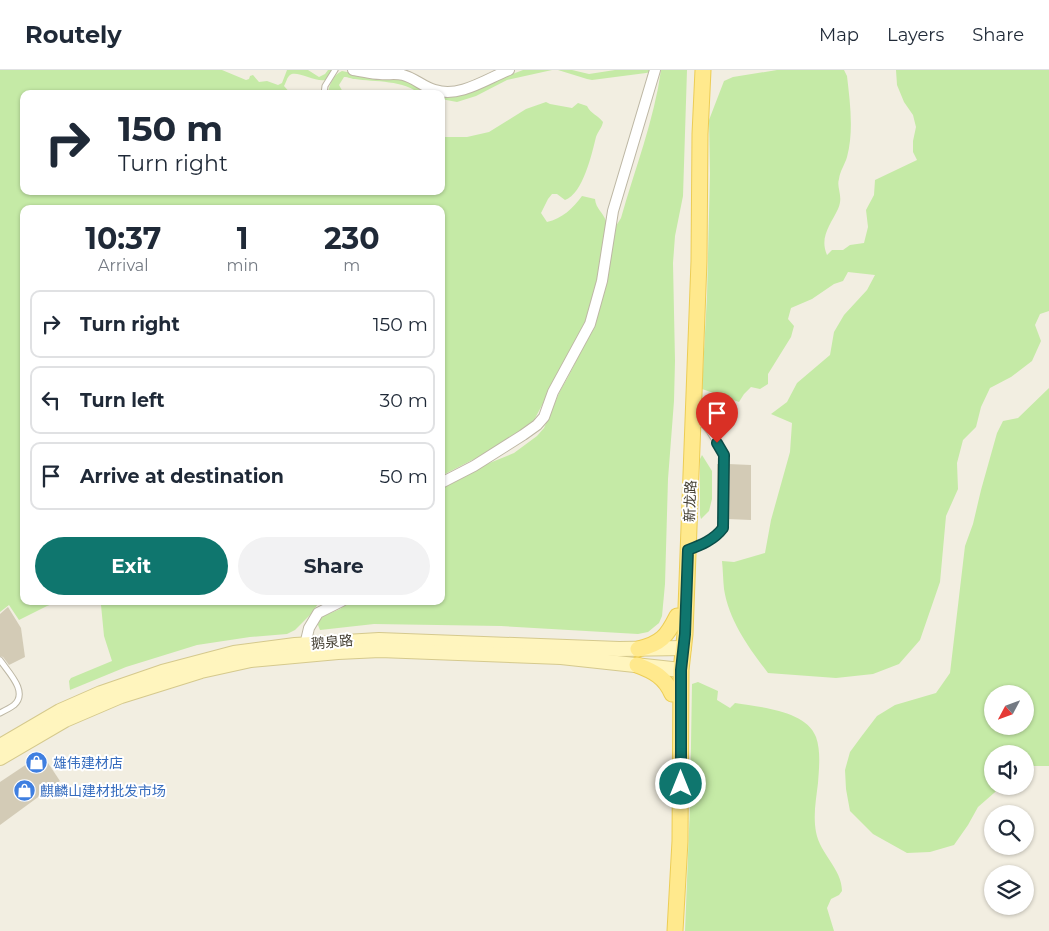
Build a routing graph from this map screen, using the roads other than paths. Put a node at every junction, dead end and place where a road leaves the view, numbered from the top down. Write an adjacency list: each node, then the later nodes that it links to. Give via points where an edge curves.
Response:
1 (335, 70): 7 (lane)
2 (353, 70): 8 (street, via 405,75)
3 (509, 70): 9 (street, via 468,88)
4 (655, 70): 11 (street, via 613,211 602,281 590,324 553,392 544,417 516,439)
5 (694, 70): 16 (main road, 新龙路)
6 (703, 70): 10 (main road, 新龙路)
7 (324, 90)
8 (435, 90)
9 (445, 91)
10 (693, 421): 12 (main road, 新龙路); 12 (lane, via 704,425 724,455 723,528 718,535)
11 (445, 481)
12 (688, 550): 18 (main road, 新龙路)
13 (323, 605): 15 (lane)
14 (334, 605): 15 (street)
15 (318, 613): 17 (street)
16 (677, 616): 18 (main road, 新龙路); 19 (main road, via 659,642)
17 (306, 644): 19 (main road, 鹅泉路, via 379,640); 25 (main road, 鹅泉路, via 219,656 131,682 74,705)
18 (679, 648): 19 (main road, 鹅泉路); 22 (main road, 新龙路)
19 (638, 649)
20 (0, 660): 24 (lane, via 18,686 19,695 15,704)
21 (637, 665): 22 (main road, 鹅泉路); 23 (main road, via 657,674); 26 (main road, 鹅泉路, via 561,657 380,650 251,660 201,671 121,696 65,720)
22 (676, 669): 23 (main road, 新龙路); 28 (main road, 新龙路, via 680,841)
23 (672, 694): 27 (main road, 新龙路)
24 (0, 713)
25 (0, 746)
26 (0, 758)
27 (668, 931)
28 (675, 931)

